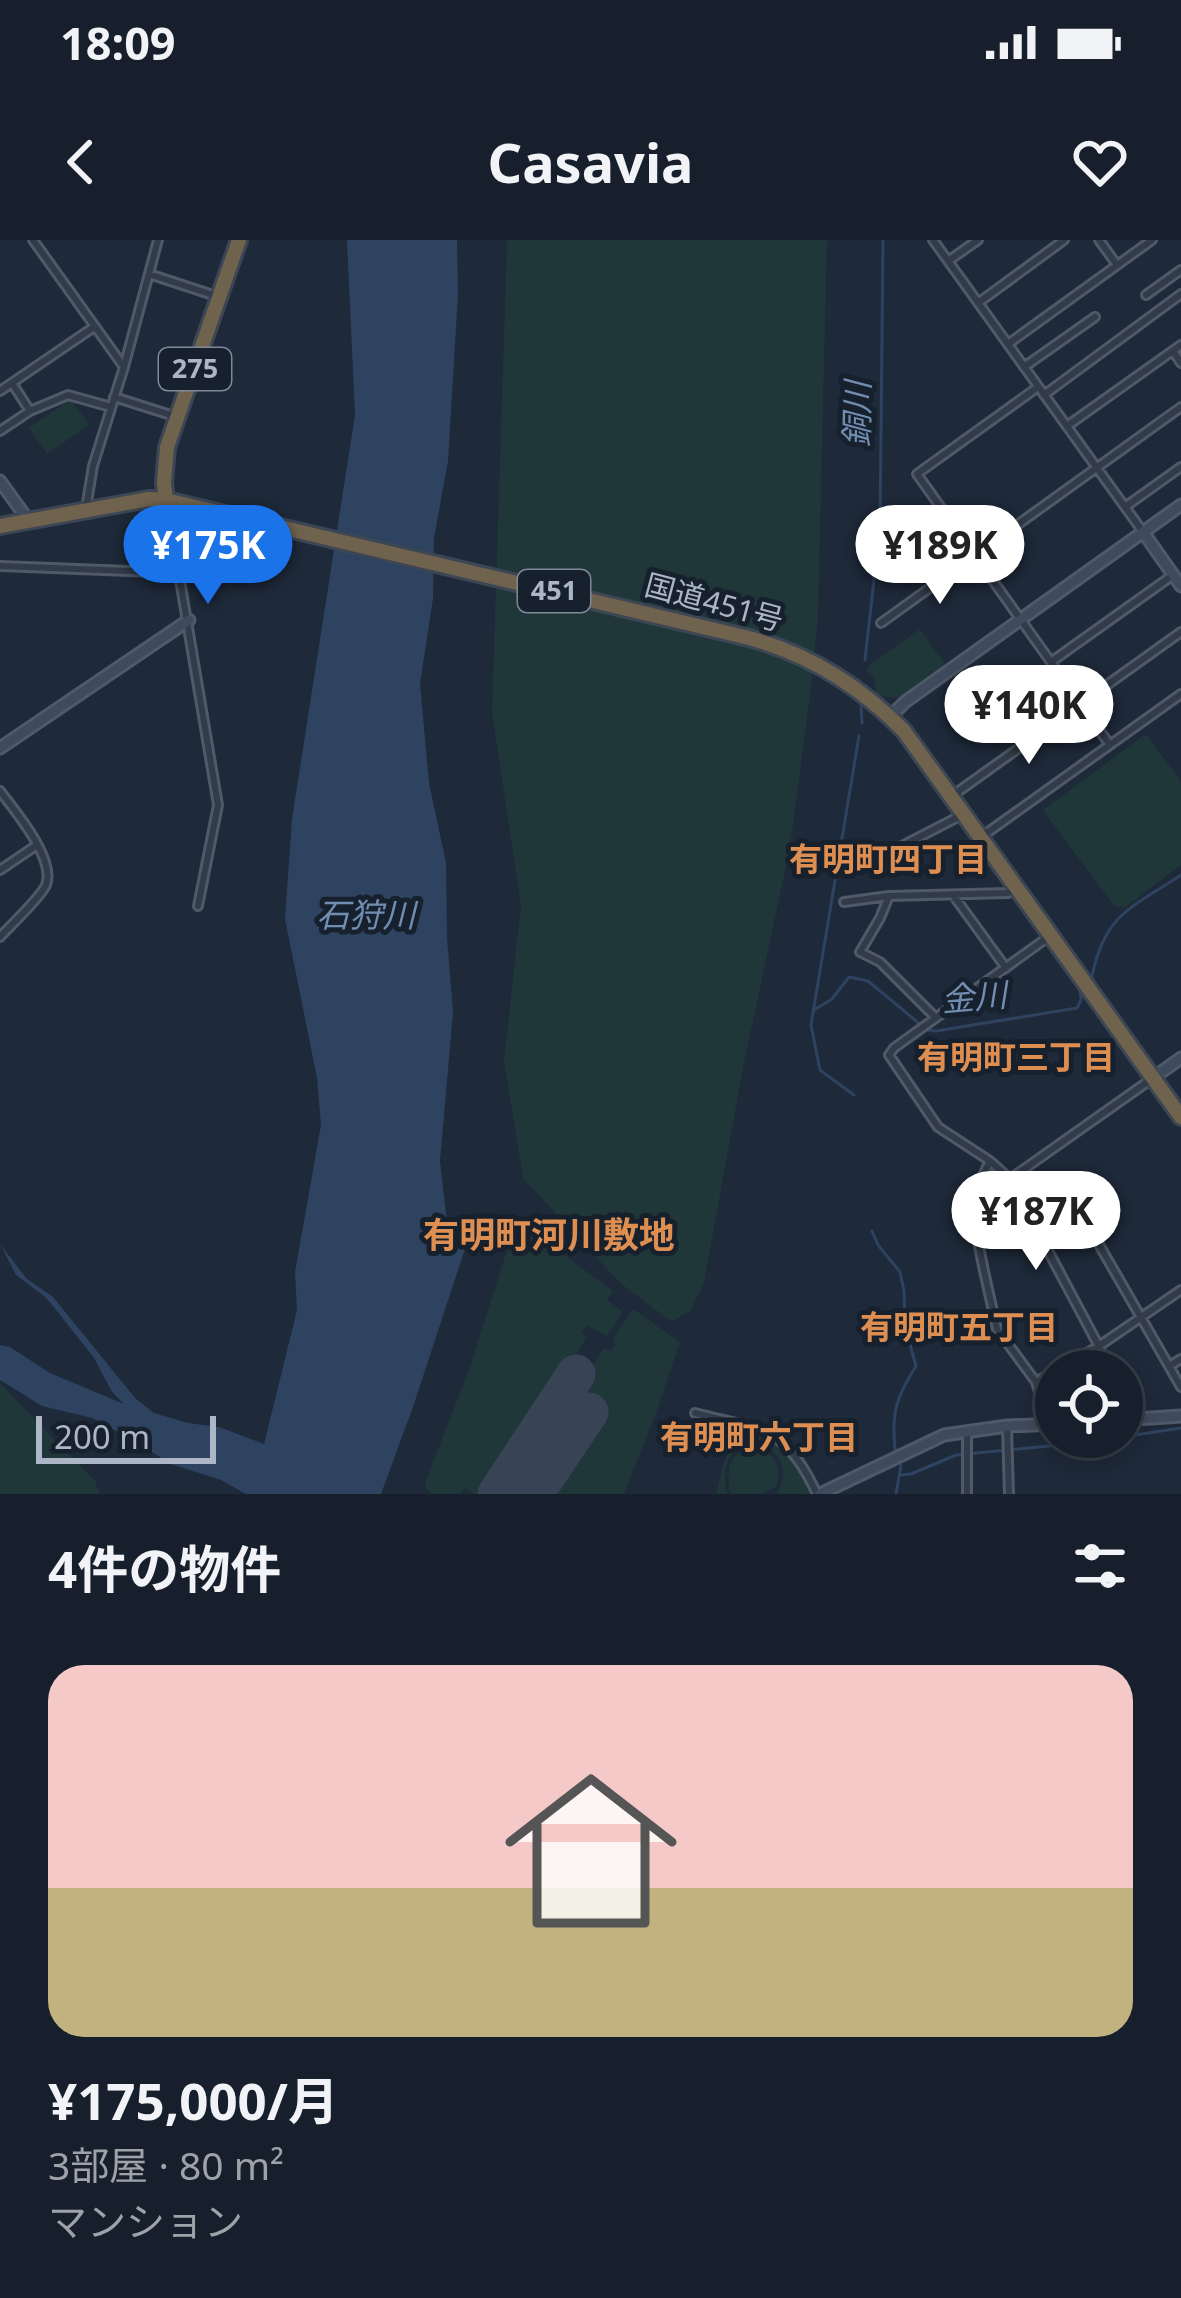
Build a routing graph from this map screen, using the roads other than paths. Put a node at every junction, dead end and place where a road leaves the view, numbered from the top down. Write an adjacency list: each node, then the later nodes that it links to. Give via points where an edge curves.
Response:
1 (33, 240): 18 (street)
2 (158, 240): 12 (street)
3 (239, 240): 15 (highway, 275)
4 (933, 240): 9 (street)
5 (978, 240): 9 (street)
6 (1064, 240): 16 (street)
7 (1099, 240): 10 (street)
8 (1152, 240): 10 (street)
9 (948, 261): 16 (street)
10 (1118, 265): 19 (street)
11 (1181, 270): 14 (street)
12 (149, 274): 15 (street); 23 (street)
13 (1181, 294): 28 (street)
14 (1146, 295)
15 (219, 297): 33 (highway, 275)
16 (978, 303): 19 (street)
17 (1095, 317): 24 (street)
18 (94, 327): 23 (street); 25 (street)
19 (1008, 344): 24 (street)
20 (1181, 345): 21 (street)
21 (1173, 351): 22 (street); 34 (street)
22 (1181, 363)
23 (124, 367): 29 (street)
24 (1024, 367): 26 (street)
25 (12, 383): 27 (street); 32 (street)
26 (1038, 387): 28 (street); 46 (street, via 917,474)
27 (0, 391)
28 (1044, 395): 34 (street)
29 (114, 397): 30 (street); 33 (street)
30 (111, 407): 32 (street, via 68,394); 42 (street)
31 (1181, 407): 37 (street)
32 (30, 411): 35 (street)
33 (178, 417): 39 (highway, 275, via 167,447)
34 (1067, 426): 37 (street)
35 (0, 431)
36 (1181, 467): 41 (street)
37 (1097, 468): 41 (street); 46 (street)
38 (0, 481): 43 (street)
39 (166, 500): 42 (highway, 国道451号); 48 (street); 58 (highway, 国道451号 / 451, via 768,643 830,671)
40 (1181, 505): 45 (street)
41 (1125, 507): 45 (street)
42 (85, 512): 43 (highway, 国道451号)
43 (28, 521): 44 (highway, 国道451号)
44 (0, 526)
45 (1143, 532): 49 (street); 52 (street)
46 (974, 556): 52 (street); 53 (street)
47 (0, 566): 48 (street)
48 (181, 574): 51 (street)
49 (1173, 575): 50 (street); 55 (street)
50 (1181, 586)
51 (189, 620): 60 (street); 74 (street, via 218,806)
52 (1021, 620): 55 (street); 58 (street)
53 (881, 623)
54 (1181, 632): 57 (street)
55 (1051, 662): 57 (street)
56 (1181, 694): 59 (street)
57 (1081, 704): 59 (street); 62 (street)
58 (890, 717): 62 (highway, 国道451号 / 451)
59 (1111, 745): 66 (street)
60 (0, 748)
61 (0, 790): 63 (street)
62 (952, 796): 65 (highway, 国道451号 / 451)
63 (9, 803): 64 (street); 67 (street)
64 (0, 810)
65 (965, 813): 66 (highway, 国道451号 / 451); 68 (street)
66 (982, 837): 70 (highway, 国道451号 / 451)
67 (37, 845): 69 (street); 76 (street, via 46,884)
68 (861, 867)
69 (0, 870)
70 (1018, 887): 72 (street); 75 (highway, 国道451号 / 451)
71 (889, 896): 72 (street); 73 (street); 78 (street, via 860,952)
72 (953, 896): 77 (street)
73 (844, 902)
74 (198, 906)
75 (1052, 934): 77 (street); 80 (highway, 国道451号 / 451)
76 (0, 937)
77 (1006, 968): 78 (street)
78 (935, 1017): 82 (street, via 890,1058 938,1127)
79 (1181, 1058): 80 (street)
80 (1153, 1078): 81 (highway, 国道451号 / 451); 83 (street)
81 (1181, 1117)
82 (990, 1161): 83 (street); 92 (street, via 970,1202 980,1252 997,1329)
83 (1010, 1179): 87 (street)
84 (1082, 1215): 86 (street)
85 (1181, 1290): 86 (street)
86 (1141, 1319): 87 (street); 91 (street)
87 (1099, 1346): 88 (street); 89 (street)
88 (1092, 1350)
89 (1101, 1350)
90 (1181, 1359): 91 (street)
91 (1169, 1366): 93 (street)
92 (1035, 1381)
93 (1181, 1387)
94 (695, 1413): 100 (street, via 777,1436)
95 (1181, 1415): 96 (street)
96 (1143, 1418)
97 (1035, 1425): 98 (street)
98 (1007, 1426): 99 (street); 102 (street)
99 (967, 1431): 100 (street); 101 (street)
100 (819, 1494)
101 (967, 1494)
102 (1009, 1494)

